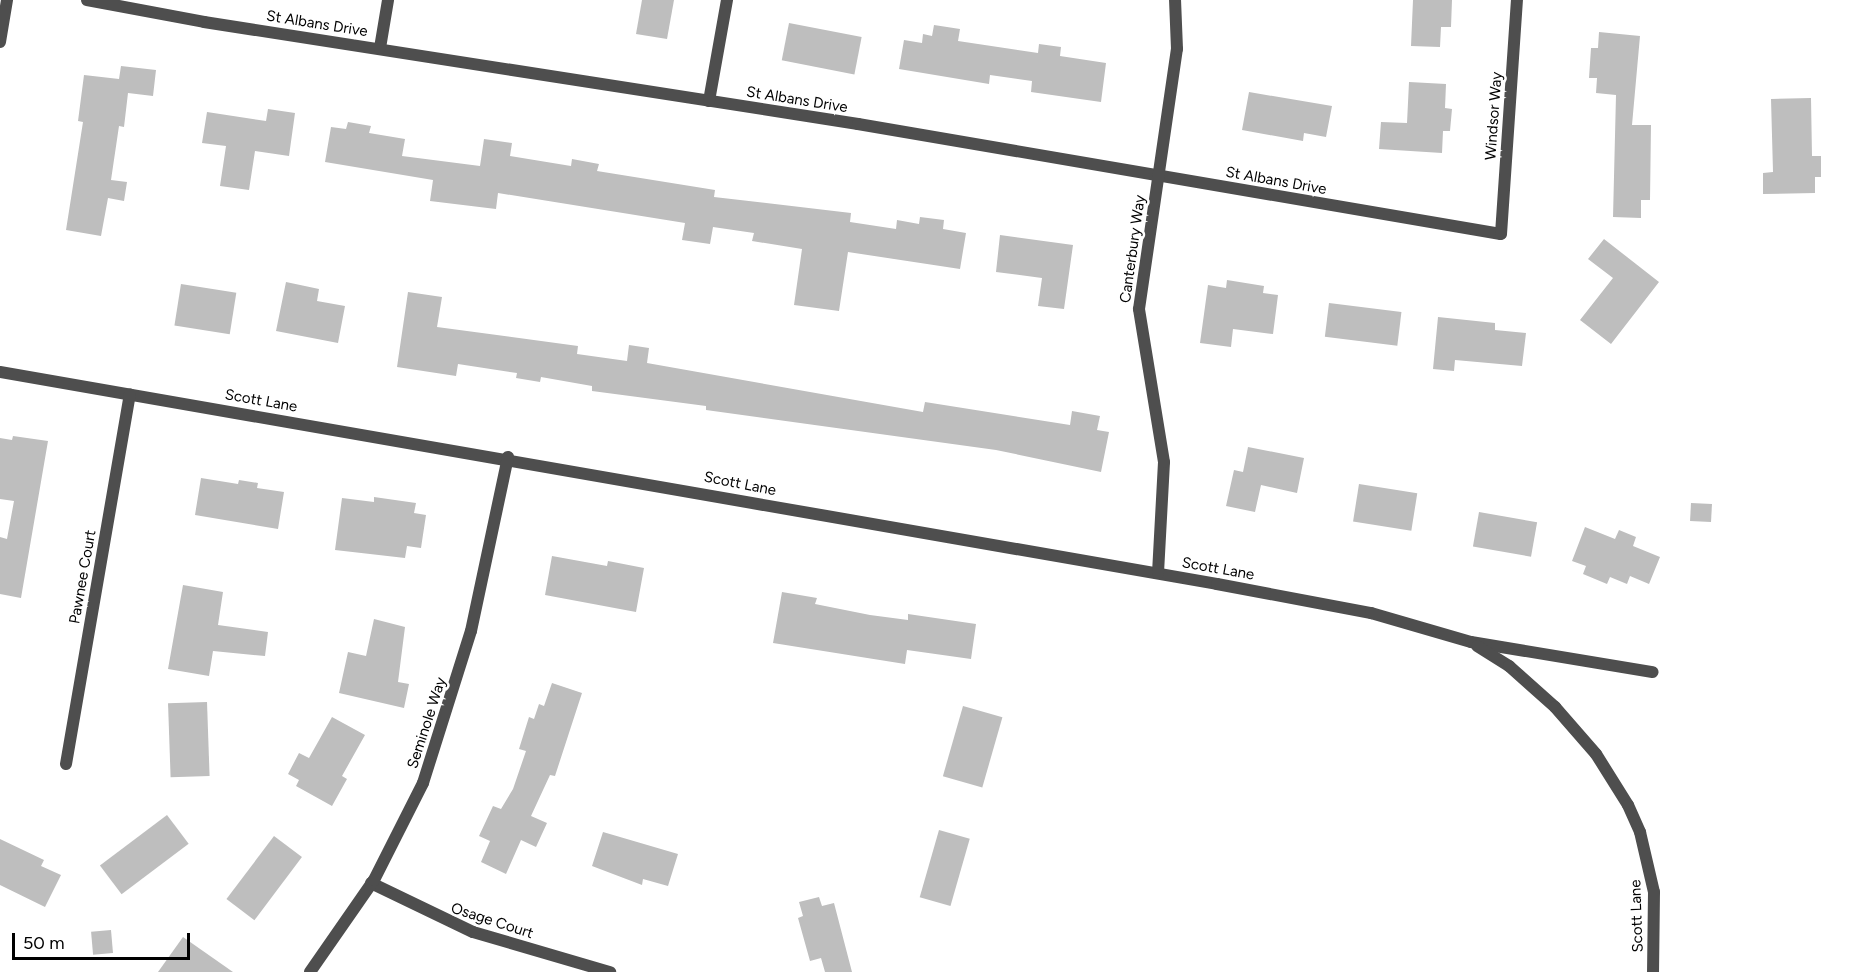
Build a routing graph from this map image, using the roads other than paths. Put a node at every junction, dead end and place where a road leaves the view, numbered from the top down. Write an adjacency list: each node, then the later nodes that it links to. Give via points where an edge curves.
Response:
1 (7, 0): 7 (street)
2 (87, 0): 8 (street, St Albans Drive)
3 (388, 0): 8 (street)
4 (727, 0): 9 (street)
5 (1175, 0): 10 (street, Canterbury Way, via 1178,49)
6 (1517, 0): 11 (street, Windsor Way)
7 (0, 42)
8 (380, 48): 9 (street, St Albans Drive)
9 (709, 101): 10 (street, St Albans Drive)
10 (1159, 177): 11 (street, St Albans Drive); 15 (street, Canterbury Way, via 1139,309 1164,462)
11 (1501, 234)
12 (0, 372): 13 (street, Scott Lane)
13 (130, 394): 14 (street, Scott Lane); 18 (street, Pawnee Court)
14 (508, 458): 15 (street, Scott Lane); 19 (street, Seminole Way, via 488,559 449,708 419,792)
15 (1158, 573): 16 (street, Scott Lane, via 1361,611)
16 (1471, 642): 17 (street, Scott Lane); 22 (street, Scott Lane, via 1509,666 1555,706 1596,753 1628,805 1643,842 1654,891)
17 (1653, 672)
18 (66, 765)
19 (371, 884): 20 (street, Seminole Way); 21 (street, Osage Court, via 473,932)
20 (310, 972)
21 (610, 972)
22 (1653, 972)

